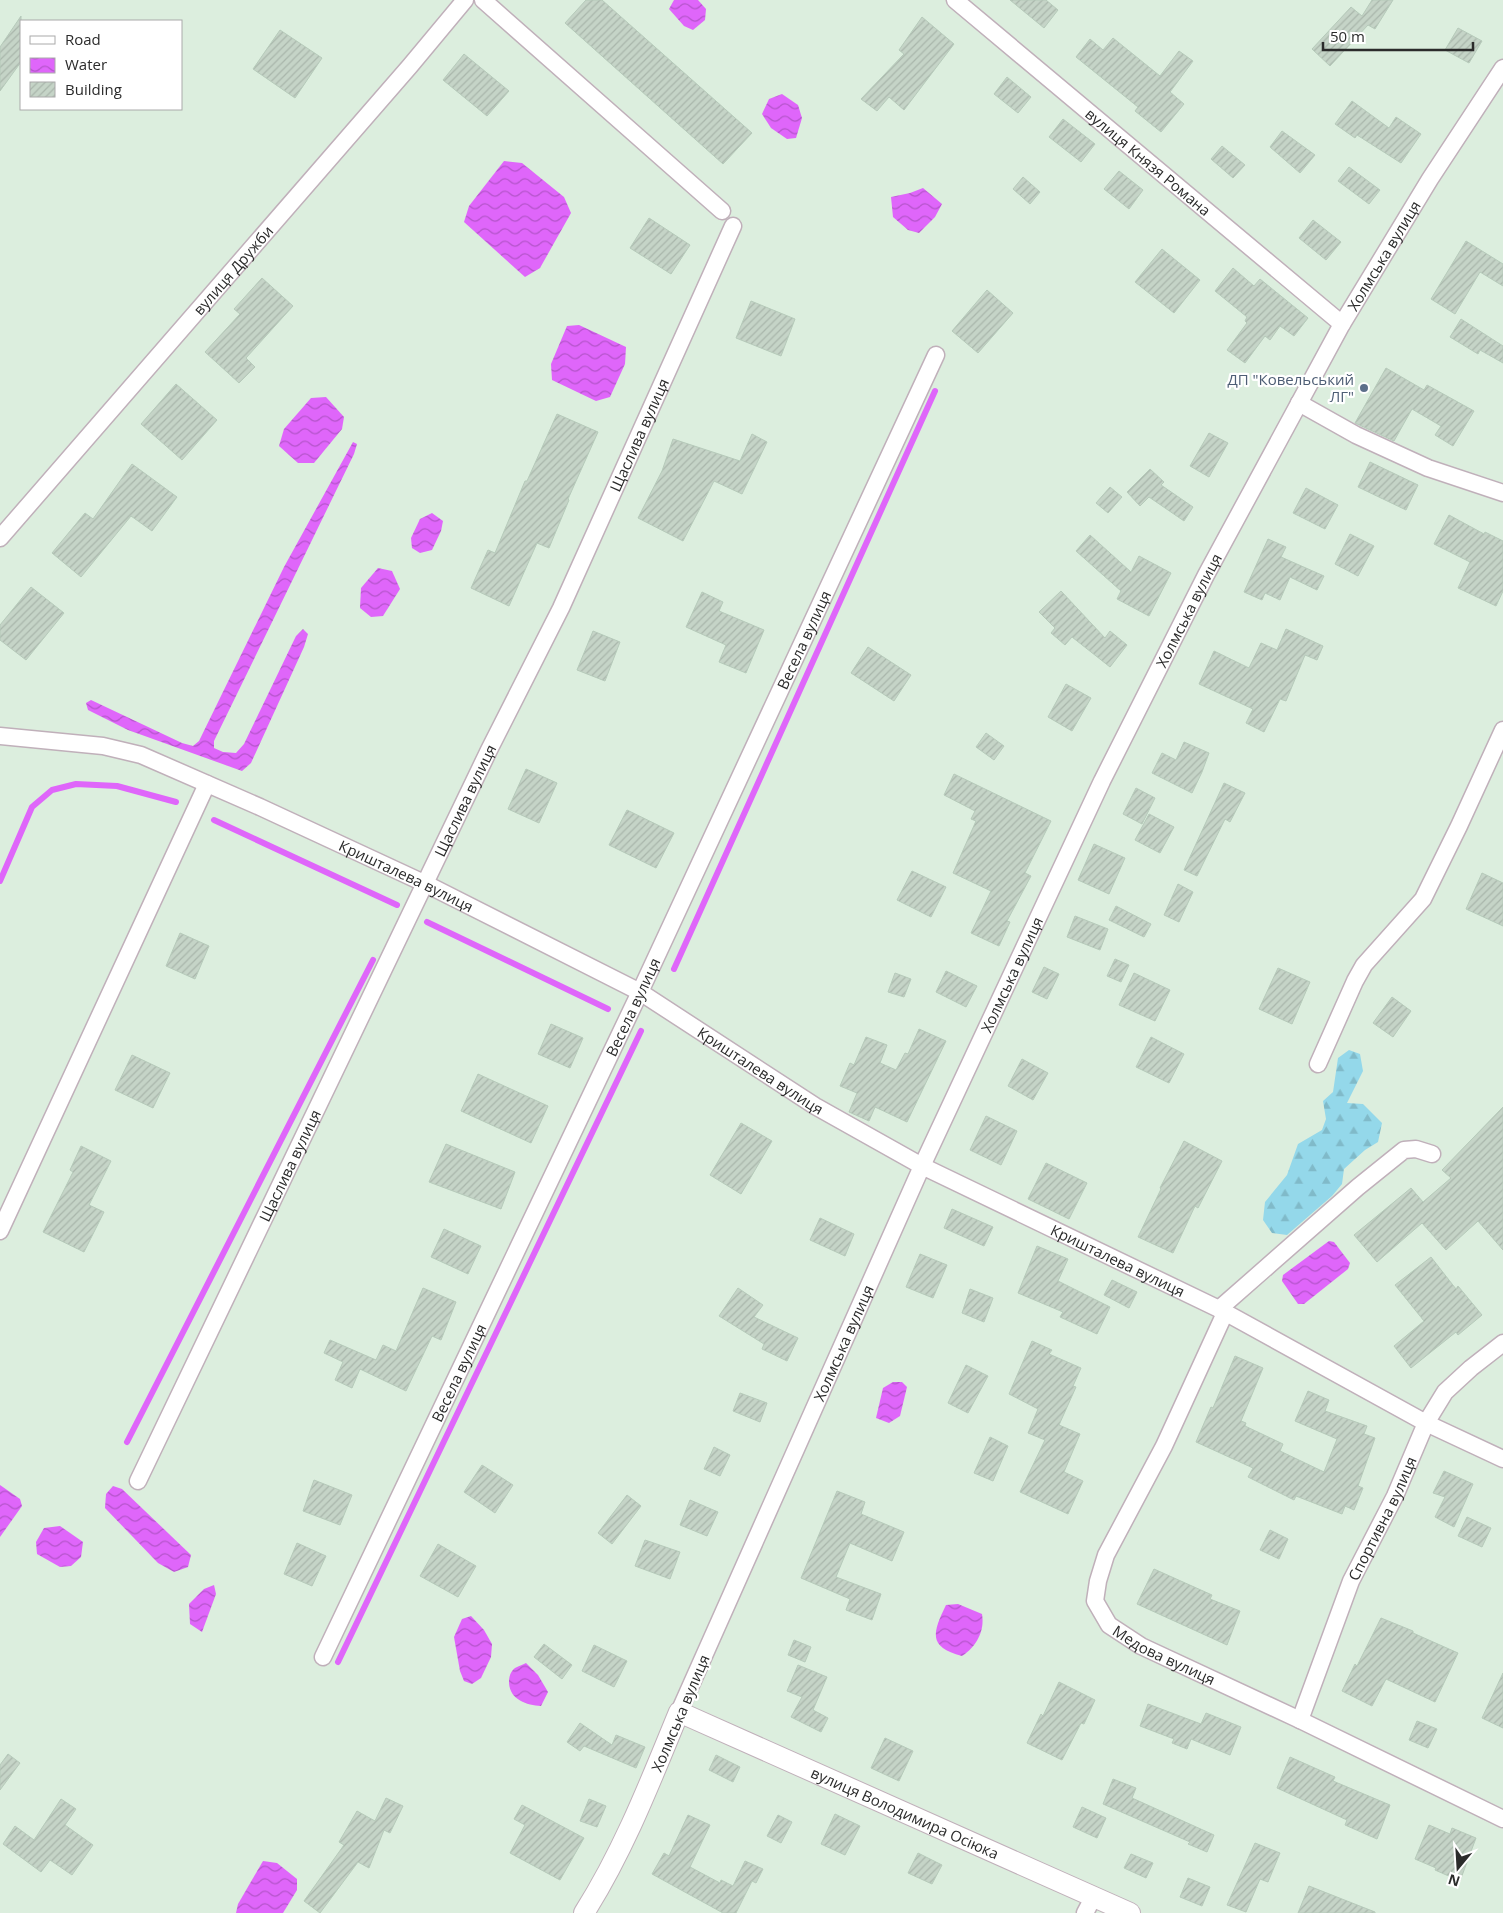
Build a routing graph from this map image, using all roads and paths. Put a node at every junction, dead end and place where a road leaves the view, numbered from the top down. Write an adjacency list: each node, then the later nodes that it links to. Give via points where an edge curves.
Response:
1 (465, 0): 11 (street, вулиця Дружби)
2 (483, 0): 5 (street)
3 (955, 0): 7 (street, вулиця Князя Романа)
4 (1503, 68): 7 (street, Холмська вулиця, via 1430,179)
5 (722, 211)
6 (733, 226): 15 (street, Щаслива вулиця, via 561,608)
7 (1342, 324): 9 (street, Холмська вулиця)
8 (936, 355): 16 (street, Весела вулиця)
9 (1298, 404): 10 (street, via 1428,468); 19 (street, Холмська вулиця, via 1206,575 1102,781)
10 (1503, 493)
11 (0, 538)
12 (1503, 730): 17 (street, via 1423,899 1364,965)
13 (0, 736): 14 (street, Кришталева вулиця, via 103,746 141,755)
14 (207, 784): 15 (street, Кришталева вулиця); 20 (street)
15 (426, 884): 16 (street, Кришталева вулиця); 25 (street, Щаслива вулиця)
16 (640, 992): 19 (street, Кришталева вулиця, via 815,1106); 26 (street, Весела вулиця)
17 (1318, 1064)
18 (1432, 1154): 21 (street, via 1416,1149 1404,1150 1358,1187)
19 (922, 1166): 21 (street, Кришталева вулиця); 27 (street, Холмська вулиця)
20 (0, 1232)
21 (1222, 1311): 23 (street, Кришталева вулиця); 28 (street, Медова вулиця, via 1164,1446 1106,1555 1095,1601 1108,1625 1141,1646)
22 (1503, 1343): 23 (street, Спортивна вулиця, via 1445,1392)
23 (1426, 1423): 24 (street, Кришталева вулиця); 28 (street, Спортивна вулиця, via 1395,1496 1351,1581)
24 (1503, 1459)
25 (138, 1481)
26 (323, 1657)
27 (679, 1712): 30 (street, вулиця Володимира Осіюка); 31 (street, Холмська вулиця, via 639,1810)
28 (1300, 1720): 29 (street, Медова вулиця)
29 (1503, 1819)
30 (1090, 1904): 32 (street, вулиця Володимира Осіюка)
31 (584, 1913)
32 (1130, 1913)

